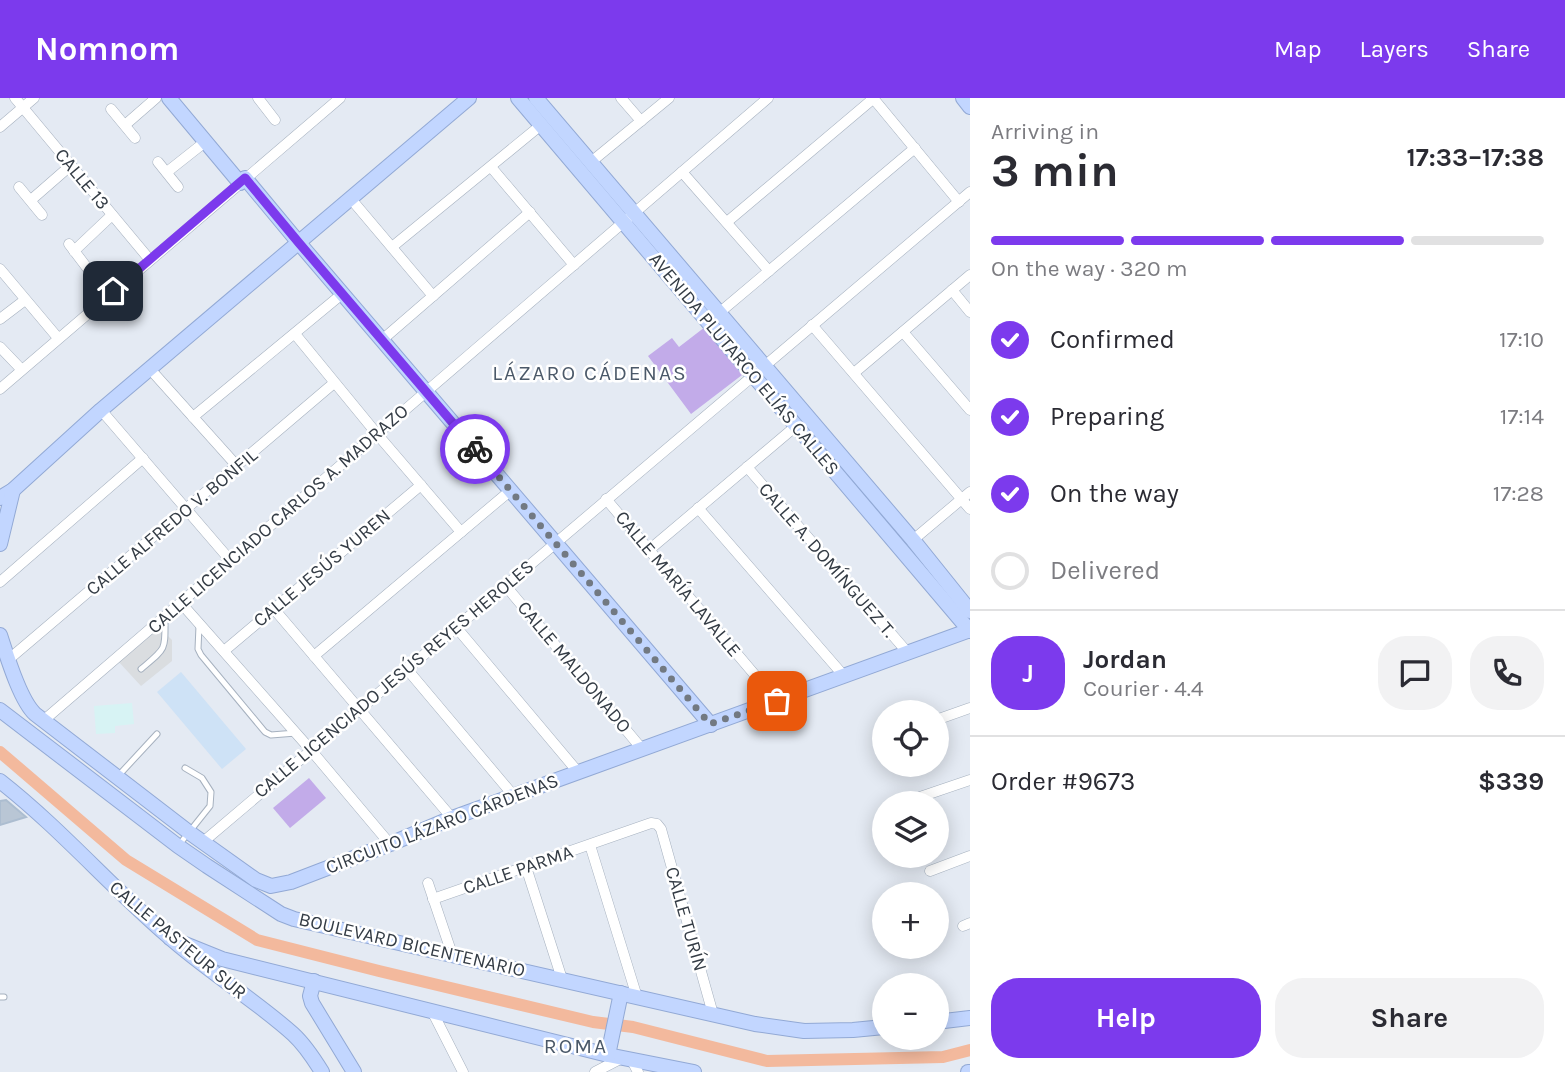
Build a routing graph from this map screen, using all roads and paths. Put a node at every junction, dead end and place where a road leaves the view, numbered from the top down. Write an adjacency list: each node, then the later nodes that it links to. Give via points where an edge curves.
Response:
1 (15, 98): 16 (street, CALLE 13)
2 (34, 98): 16 (street)
3 (156, 98): 21 (street)
4 (169, 98): 25 (street)
5 (259, 98): 19 (street)
6 (340, 98): 15 (street)
7 (469, 98): 37 (street)
8 (518, 98): 22 (street, AVENIDA PLUTARCO ELÍAS CALLES)
9 (536, 98): 28 (street, AVENIDA PLUTARCO ELÍAS CALLES)
10 (621, 98): 20 (street)
11 (668, 98): 20 (street)
12 (768, 98): 32 (street, CALLE LICENCIADO CARLOS A. MADRAZO)
13 (874, 98): 26 (street); 44 (street)
14 (963, 98): 17 (street)
15 (327, 102): 33 (street)
16 (23, 107): 23 (street); 29 (street, CALLE 13)
17 (970, 107)
18 (111, 109): 21 (street)
19 (275, 120)
20 (641, 121): 28 (street)
21 (125, 125): 24 (street)
22 (541, 125): 30 (street); 43 (street, AVENIDA PLUTARCO ELÍAS CALLES)
23 (0, 127)
24 (135, 138)
25 (205, 142): 31 (street); 33 (street)
26 (915, 148): 39 (street); 50 (street)
27 (158, 162): 31 (street)
28 (591, 162): 43 (street, AVENIDA PLUTARCO ELÍAS CALLES)
29 (71, 166): 38 (street); 42 (street, CALLE 13)
30 (491, 167): 40 (street); 46 (street)
31 (167, 172): 35 (street)
32 (682, 172): 43 (street, CALLE LICENCIADO CARLOS A. MADRAZO); 44 (street)
33 (243, 181): 45 (street); 47 (street)
34 (19, 187): 38 (street)
35 (178, 187)
36 (970, 192): 39 (street, CALLE LICENCIADO JESÚS REYES HEROLES)
37 (351, 199): 45 (street); 46 (street)
38 (31, 200): 41 (street)
39 (959, 202): 60 (street, CALLE LICENCIADO JESÚS REYES HEROLES)
40 (530, 212): 48 (street); 55 (street)
41 (42, 215)
42 (112, 215): 47 (street, CALLE 13); 52 (street, via 71,248)
43 (629, 218): 48 (street, CALLE LICENCIADO CARLOS A. MADRAZO); 58 (street, AVENIDA PLUTARCO ELÍAS CALLES); 68 (street, AVENIDA PLUTARCO ELÍAS CALLES)
44 (727, 222): 50 (street)
45 (299, 243): 54 (street); 67 (street)
46 (392, 247): 55 (street)
47 (149, 260): 63 (street)
48 (574, 265): 72 (street, CALLE LICENCIADO CARLOS A. MADRAZO)
49 (0, 269): 56 (street)
50 (769, 271): 58 (street)
51 (970, 275): 53 (street)
52 (94, 277)
53 (952, 290): 57 (street); 61 (street)
54 (342, 294): 62 (street); 64 (street)
55 (433, 296): 64 (street)
56 (25, 300): 59 (street); 63 (street)
57 (970, 312)
58 (719, 313): 68 (street, AVENIDA PLUTARCO ELÍAS CALLES)
59 (0, 319)
60 (812, 325): 68 (street, CALLE LICENCIADO JESÚS REYES HEROLES); 69 (street)
61 (903, 332): 69 (street); 74 (street)
62 (295, 334): 70 (street); 75 (street)
63 (58, 338): 66 (street)
64 (382, 340): 72 (street)
65 (0, 347): 66 (street)
66 (22, 369): 71 (street)
67 (149, 369): 73 (street); 75 (street)
68 (759, 370): 76 (street, AVENIDA PLUTARCO ELÍAS CALLES); 86 (street, CALLE LICENCIADO JESÚS REYES HEROLES); 91 (street, AVENIDA PLUTARCO ELÍAS CALLES)
69 (854, 373): 84 (street)
70 (334, 383): 77 (street); 79 (street, CALLE ALFREDO V. BONFIL)
71 (0, 389)
72 (426, 392): 77 (street, CALLE LICENCIADO CARLOS A. MADRAZO); 83 (street)
73 (101, 410): 78 (street); 82 (street)
74 (970, 410)
75 (194, 417): 79 (street)
76 (796, 426): 80 (street); 104 (street, AVENIDA PLUTARCO ELÍAS CALLES)
77 (377, 434): 81 (street); 95 (street, CALLE LICENCIADO CARLOS A. MADRAZO)
78 (143, 458): 88 (street); 96 (street)
79 (237, 466): 88 (street, CALLE ALFREDO V. BONFIL)
80 (747, 467): 87 (street); 107 (street, CALLE A. DOMÍNGUEZ T.)
81 (421, 485): 90 (street); 99 (street, CALLE JESÚS YUREN)
82 (13, 490): 85 (street); 93 (street)
83 (511, 491): 90 (street); 92 (street)
84 (966, 496): 89 (street); 91 (street)
85 (0, 498)
86 (606, 499): 92 (street, CALLE LICENCIADO JESÚS REYES HEROLES); 94 (street, CALLE MARÍA LAVALLE)
87 (698, 508): 94 (street); 112 (street)
88 (186, 509): 95 (street); 109 (street, CALLE ALFREDO V. BONFIL)
89 (970, 509)
90 (461, 532): 108 (street)
91 (913, 540): 100 (street, AVENIDA PLUTARCO ELÍAS CALLES)
92 (555, 542): 97 (street, CALLE LICENCIADO JESÚS REYES HEROLES); 121 (street)
93 (0, 544)
94 (649, 550): 113 (street, CALLE MARÍA LAVALLE)
95 (230, 560): 98 (street, CALLE LICENCIADO CARLOS A. MADRAZO)
96 (0, 582)
97 (505, 585): 103 (street, CALLE LICENCIADO JESÚS REYES HEROLES); 127 (street, CALLE MALDONADO)
98 (181, 603): 101 (street, CALLE LICENCIADO CARLOS A. MADRAZO); 102 (street)
99 (274, 609): 106 (street, CALLE JESÚS YUREN); 108 (street)
100 (970, 611)
101 (164, 617): 111 (lane, via 162,651); 120 (street, CALLE LICENCIADO CARLOS A. MADRAZO)
102 (199, 623): 106 (street); 123 (lane, via 201,655 265,732)
103 (456, 626): 110 (street, CALLE LICENCIADO JESÚS REYES HEROLES); 129 (street)
104 (970, 630): 107 (street, CIRCUITO LÁZARO CÁRDENAS)
105 (0, 635): 109 (street, CIRCUITO LÁZARO CÁRDENAS)
106 (224, 651): 123 (street)
107 (908, 653): 112 (street, CIRCUITO LÁZARO CÁRDENAS)
108 (314, 656): 115 (street)
109 (9, 660): 114 (street, CIRCUITO LÁZARO CÁRDENAS)
110 (406, 668): 115 (street, CALLE LICENCIADO JESÚS REYES HEROLES); 135 (street)
111 (141, 669)
112 (844, 676): 113 (street, CIRCUITO LÁZARO CÁRDENAS)
113 (777, 701): 121 (street, CIRCUITO LÁZARO CÁRDENAS)
114 (28, 705): 119 (street); 120 (street, CIRCUITO LÁZARO CÁRDENAS)
115 (359, 708): 126 (street, CALLE LICENCIADO JESÚS REYES HEROLES); 136 (street)
116 (970, 708): 118 (street)
117 (0, 710): 119 (street, BOULEVARD BICENTENARIO)
118 (949, 715)
119 (13, 719): 122 (street, BOULEVARD BICENTENARIO)
120 (43, 721): 125 (street, CIRCUITO LÁZARO CÁRDENAS)
121 (710, 724): 127 (street, CIRCUITO LÁZARO CÁRDENAS)
122 (29, 731): 125 (street); 142 (street, BOULEVARD BICENTENARIO)
123 (296, 733): 126 (street)
124 (157, 734): 130 (lane)
125 (75, 746): 130 (street, CIRCUITO LÁZARO CÁRDENAS)
126 (310, 749): 139 (street, CALLE LICENCIADO JESÚS REYES HEROLES); 140 (street)
127 (642, 749): 129 (street, CIRCUITO LÁZARO CÁRDENAS)
128 (185, 768): 138 (lane, via 202,778 211,792 210,806)
129 (578, 772): 135 (street, CIRCUITO LÁZARO CÁRDENAS)
130 (117, 777): 138 (street, CIRCUITO LÁZARO CÁRDENAS)
131 (970, 780): 133 (street)
132 (0, 781): 134 (street, CALLE PASTEUR SUR)
133 (939, 791)
134 (6, 792): 148 (street, CALLE PASTEUR SUR)
135 (513, 795): 136 (street, CIRCUITO LÁZARO CÁRDENAS)
136 (452, 818): 140 (street, CIRCUITO LÁZARO CÁRDENAS)
137 (657, 824): 141 (street, CALLE PARMA); 155 (street, CALLE TURÍN)
138 (190, 833): 139 (street, CIRCUITO LÁZARO CÁRDENAS); 142 (lane)
139 (203, 842): 140 (street, CIRCUITO LÁZARO CÁRDENAS, via 271,886)
140 (390, 844)
141 (590, 845): 144 (street, CALLE PARMA); 153 (street)
142 (178, 846): 149 (street, BOULEVARD BICENTENARIO, via 281,914)
143 (970, 856): 145 (street)
144 (526, 867): 147 (street, CALLE PARMA); 150 (street)
145 (930, 871)
146 (428, 883): 147 (street)
147 (433, 900): 149 (street)
148 (170, 938): 151 (street, via 222,958); 161 (street, CALLE PASTEUR SUR, via 295,1035)
149 (452, 954): 150 (street, BOULEVARD BICENTENARIO)
150 (562, 979): 152 (street, BOULEVARD BICENTENARIO)
151 (314, 981): 154 (street); 162 (street, via 312,1003)
152 (621, 993): 153 (street, BOULEVARD BICENTENARIO); 159 (street)
153 (637, 996): 155 (street, BOULEVARD BICENTENARIO)
154 (432, 1012): 159 (street); 163 (street)
155 (713, 1014): 158 (street, BOULEVARD BICENTENARIO, via 804,1031)
156 (970, 1018): 157 (street)
157 (949, 1020)
158 (872, 1028)
159 (608, 1055): 160 (street)
160 (631, 1063): 164 (street); 165 (street)
161 (322, 1072)
162 (354, 1072)
163 (463, 1072)
164 (595, 1072)
165 (694, 1072)

